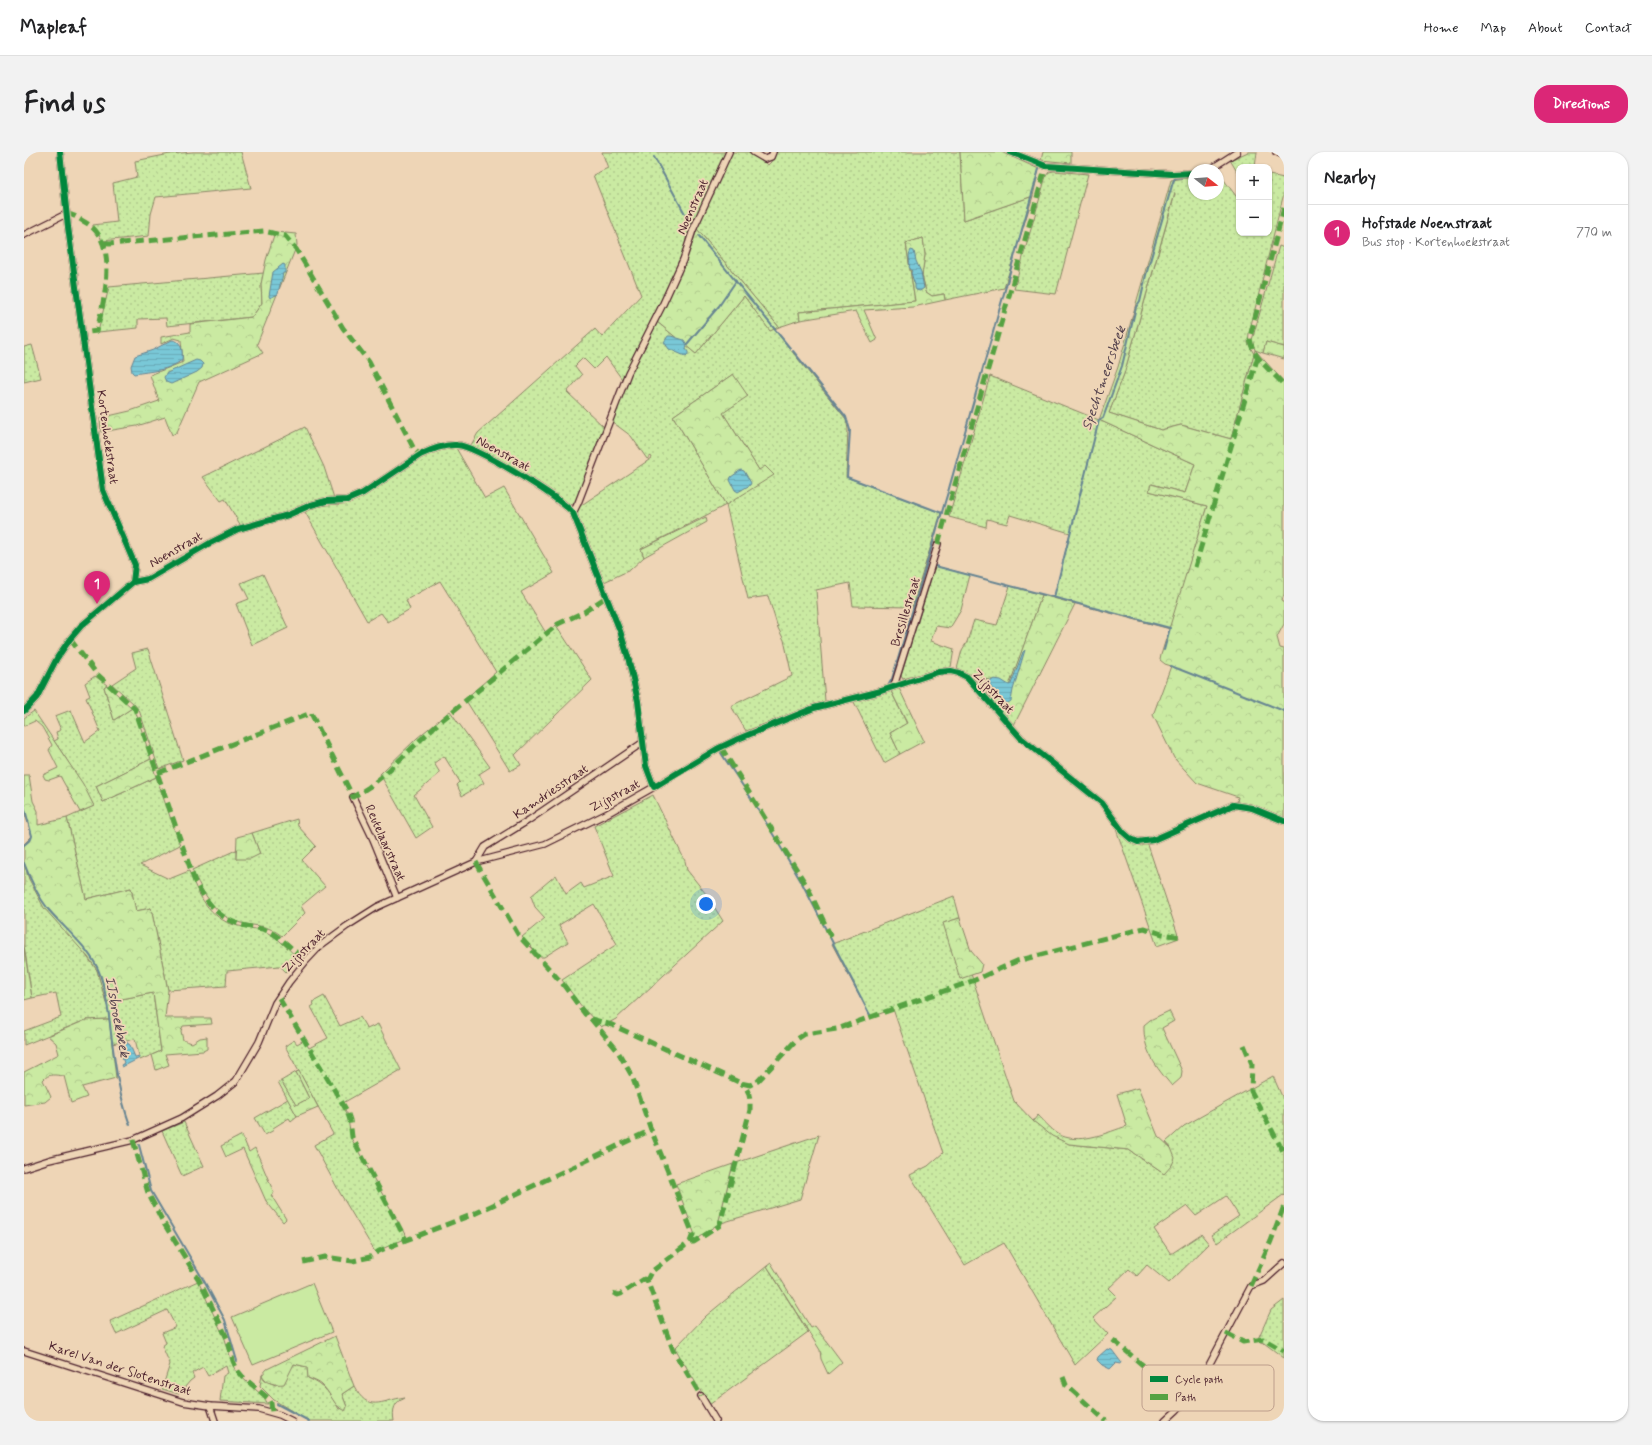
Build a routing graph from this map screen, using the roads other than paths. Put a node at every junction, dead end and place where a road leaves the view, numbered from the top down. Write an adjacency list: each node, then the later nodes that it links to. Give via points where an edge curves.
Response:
1 (60, 152): 11 (street, Kortenhoekstraat)
2 (730, 152): 13 (street, Noenstraat, via 693,230 683,260 662,306 628,373)
3 (753, 152): 4 (street, via 765,159 771,157)
4 (773, 152)
5 (1010, 152): 10 (street, via 1046,166)
6 (1237, 152): 9 (street)
7 (1276, 152): 8 (street)
8 (1284, 155)
9 (1218, 164)
10 (1188, 173)
11 (66, 214): 12 (street); 15 (street, Kortenhoekstraat, via 103,490 135,565)
12 (24, 236)
13 (573, 513): 15 (street, Noenstraat, via 544,491 478,452 456,444 438,447 420,455 363,493 347,500 326,501 288,516 238,529 148,579); 18 (street, Noenstraat, via 628,657 638,701)
14 (938, 544): 16 (street, Bresillestraat)
15 (133, 582): 17 (street, via 81,626 70,639 37,697)
16 (894, 686): 19 (street, Zijpstraat, via 814,708 738,739); 21 (street, Zijpstraat, via 938,672 951,671 967,677 1010,727 1046,759 1097,798 1123,832 1138,842 1154,840 1233,805 1252,808)
17 (24, 711)
18 (642, 743): 19 (street, Noenstraat, via 646,766); 22 (street, Kamdriesstraat, via 485,848)
19 (654, 787): 22 (street, Zijpstraat, via 545,844)
20 (352, 797): 23 (street, Reutelaarstraat, via 373,839)
21 (1284, 821)
22 (476, 862): 23 (street, Zijpstraat)
23 (397, 898): 24 (street, Zijpstraat, via 347,926 306,961 275,1003 258,1042 236,1081 218,1096 182,1118 134,1140)
24 (24, 1168)
25 (1284, 1263): 27 (street, via 1264,1281 1251,1286)
26 (24, 1351): 29 (street, Karel Van der Slotenstraat, via 168,1398)
27 (1208, 1365)
28 (701, 1396): 33 (street)
29 (210, 1406): 31 (street); 32 (street, Karel Van der Slotenstraat, via 259,1409)
30 (1176, 1411): 34 (street)
31 (215, 1421)
32 (292, 1421)
33 (716, 1421)
34 (1165, 1421)

